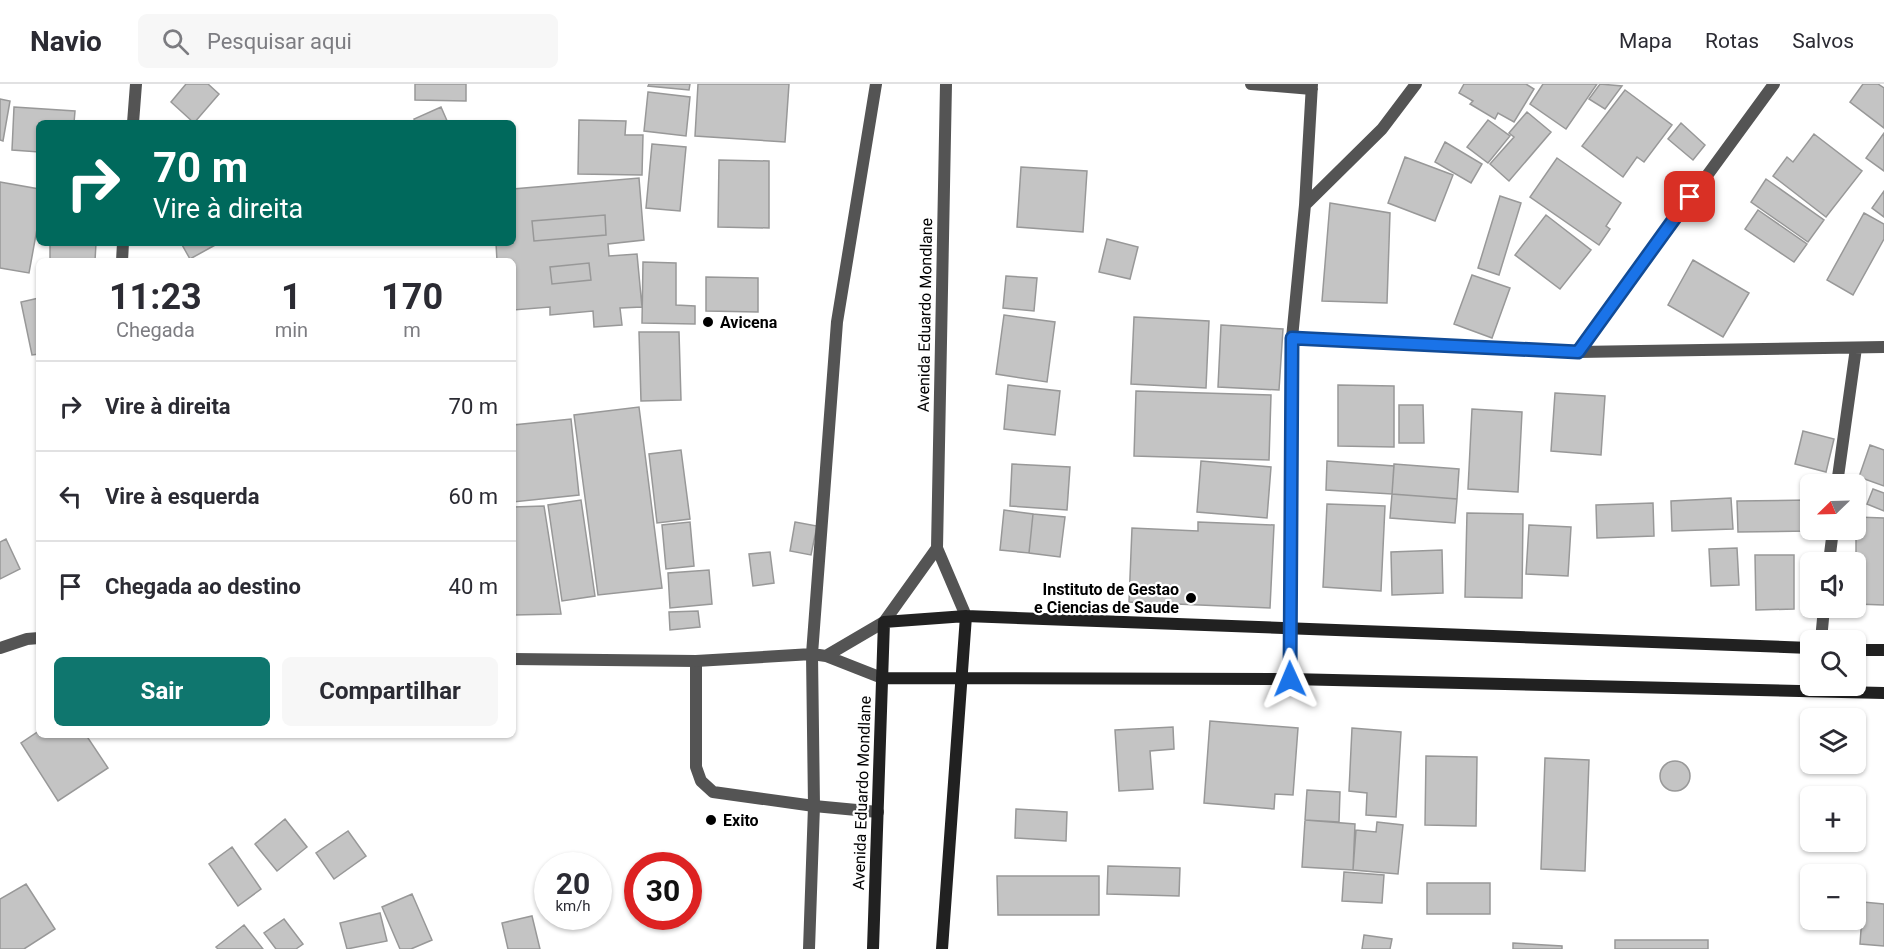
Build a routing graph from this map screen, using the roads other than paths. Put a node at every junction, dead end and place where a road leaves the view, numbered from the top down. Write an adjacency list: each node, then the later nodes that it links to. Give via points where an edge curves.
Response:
1 (136, 84): 8 (street)
2 (876, 84): 24 (street, via 837,322)
3 (946, 84): 15 (street, Avenida Eduardo Mondlane)
4 (1251, 84): 7 (street)
5 (1416, 84): 9 (street, via 1382,129)
6 (1774, 84): 13 (street)
7 (1312, 86): 9 (street)
8 (133, 120)
9 (1305, 205): 10 (street)
10 (1292, 338): 13 (street); 18 (street)
11 (1884, 347): 12 (street)
12 (1856, 348): 13 (street); 14 (street)
13 (1578, 352)
14 (1838, 474)
15 (937, 548): 16 (street, Avenida Eduardo Mondlane); 17 (street)
16 (966, 616): 17 (street); 18 (street); 28 (street, Avenida Eduardo Mondlane)
17 (884, 622): 25 (street); 29 (street, Avenida Eduardo Mondlane)
18 (1290, 630): 21 (street); 30 (street)
19 (36, 638): 20 (street)
20 (0, 648)
21 (1800, 648)
22 (1866, 650): 23 (street)
23 (1884, 650)
24 (812, 654): 25 (street); 27 (street); 32 (street)
25 (826, 656): 29 (street)
26 (516, 659): 27 (street)
27 (696, 661): 32 (street, via 696,767 701,781 713,792)
28 (962, 677): 29 (street); 30 (street); 36 (street, Avenida Eduardo Mondlane)
29 (882, 678): 33 (street, Avenida Eduardo Mondlane)
30 (1290, 679): 31 (street)
31 (1884, 693)
32 (814, 807): 33 (street); 34 (street)
33 (878, 812): 35 (street, Avenida Eduardo Mondlane)
34 (809, 949)
35 (873, 949)
36 (942, 949)

